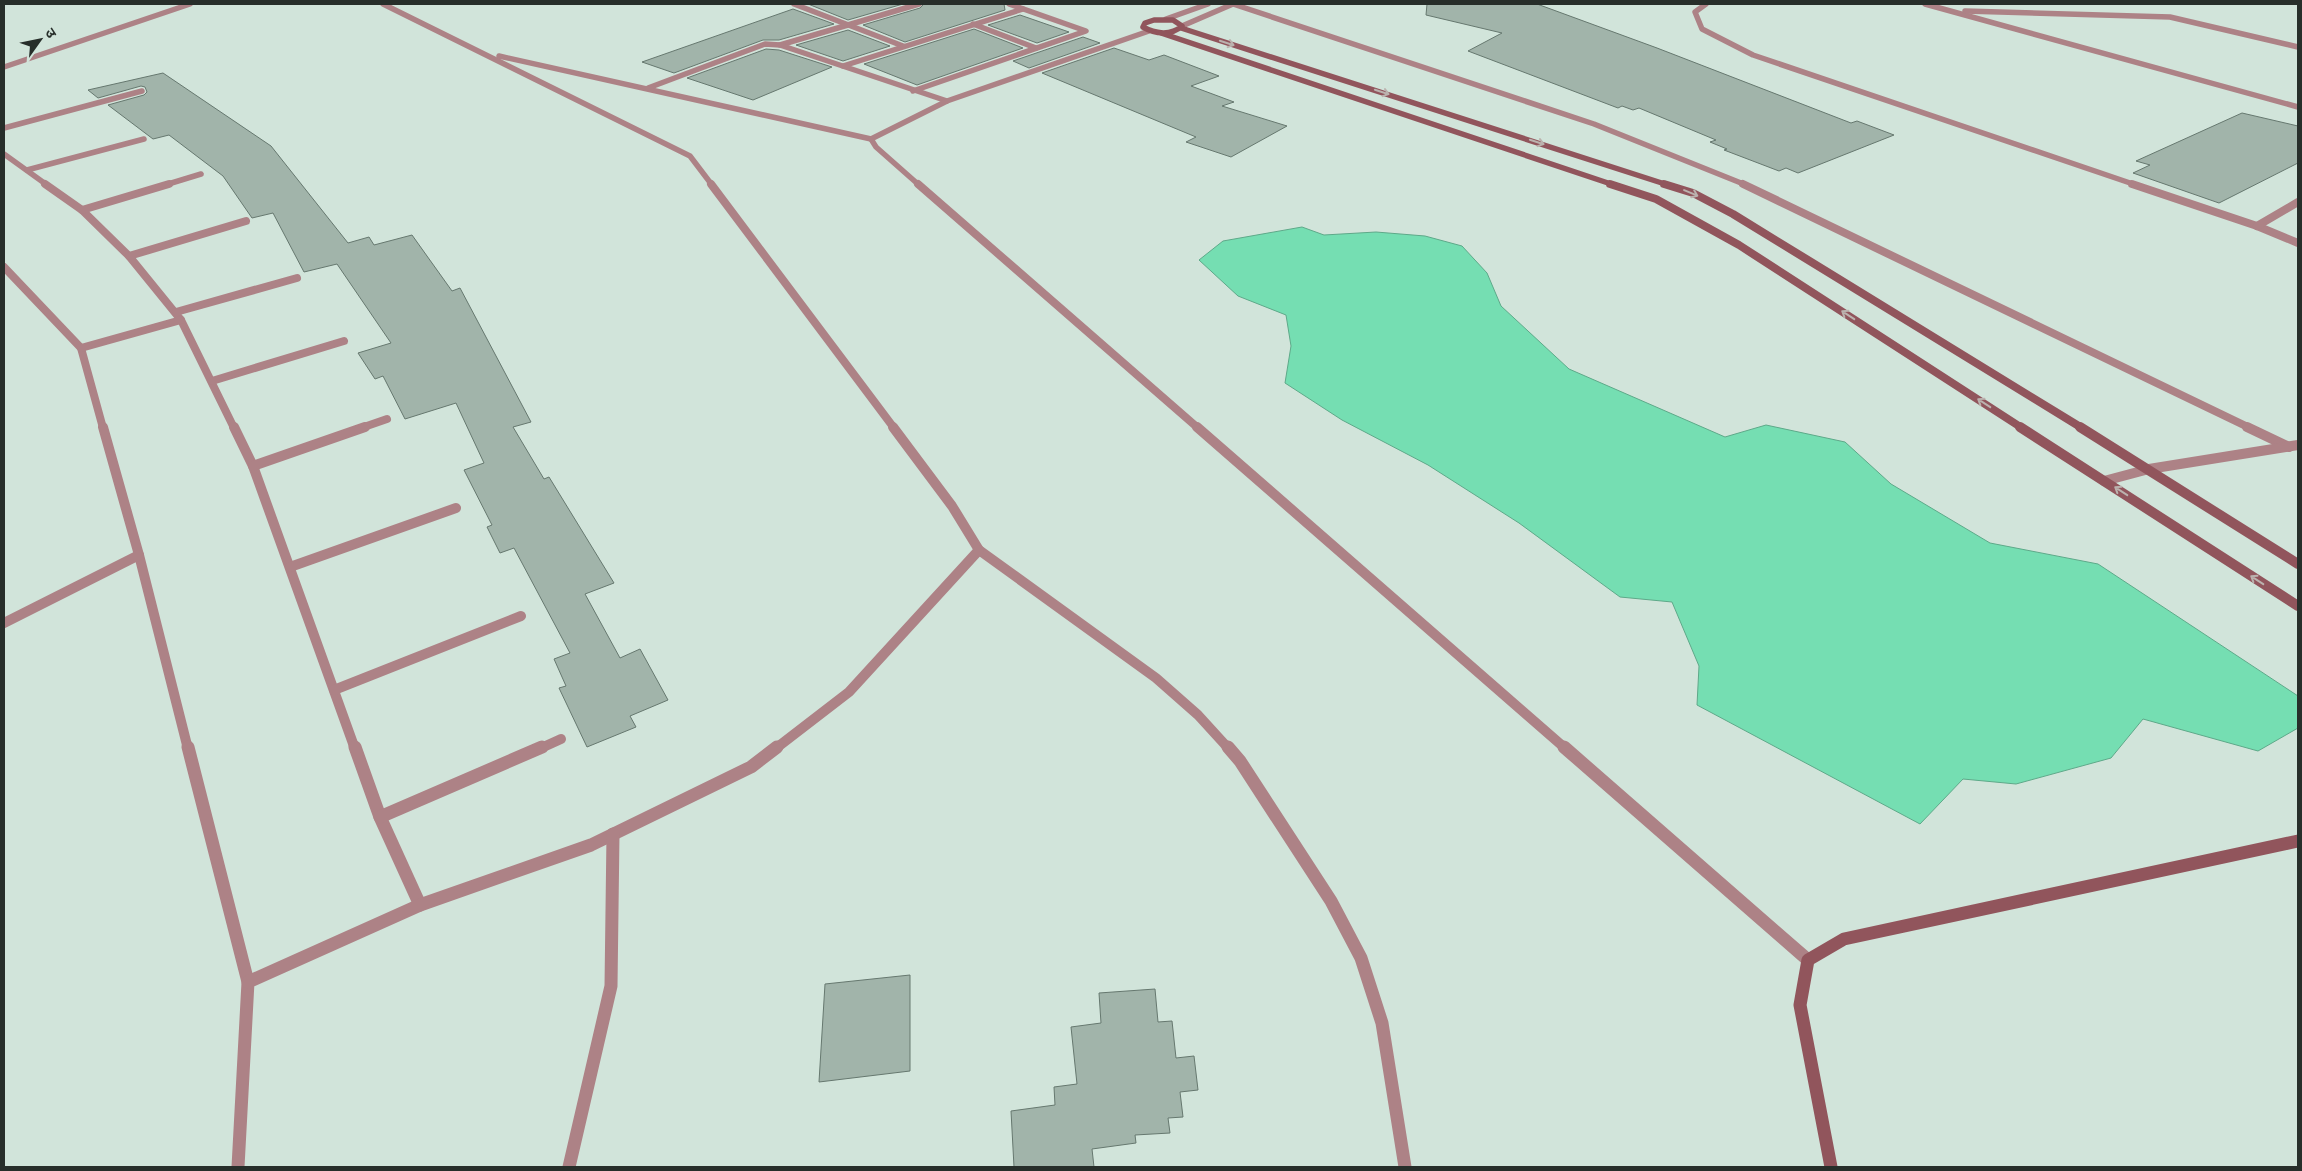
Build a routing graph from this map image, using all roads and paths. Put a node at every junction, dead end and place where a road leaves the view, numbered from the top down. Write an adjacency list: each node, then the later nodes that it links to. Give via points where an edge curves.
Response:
1 (190, 4): 24 (street)
2 (383, 4): 22 (street)
3 (798, 4): 14 (street)
4 (920, 4): 14 (street)
5 (1009, 4): 10 (street)
6 (1208, 4): 12 (street)
7 (1233, 4): 15 (street); 50 (street, via 1594,124 1751,187)
8 (1706, 4): 39 (street, via 1695,12 1702,29 1753,55)
9 (1925, 4): 11 (street)
10 (1023, 9): 13 (street); 21 (street, via 1086,31)
11 (1949, 10): 20 (street, via 2170,17); 29 (street)
12 (1166, 19): 15 (main road, via 1177,22); 16 (main road, via 1145,23 1143,27)
13 (973, 24): 19 (street); 21 (street)
14 (849, 25): 18 (street); 19 (street)
15 (1181, 27): 17 (main road); 52 (main road, one-way to 52, via 1694,194 1733,214)
16 (1149, 31): 17 (main road); 28 (street)
17 (1161, 32): 53 (main road, one-way to 17, via 1747,251 1656,198)
18 (780, 44): 23 (street); 25 (street, via 764,44)
19 (903, 46): 23 (street)
20 (2298, 47)
21 (1036, 48): 27 (street)
22 (484, 52): 25 (street); 55 (street, via 690,156 952,506)
23 (844, 66): 27 (street)
24 (4, 67)
25 (648, 88): 32 (street)
26 (142, 91): 30 (street)
27 (913, 91): 28 (street)
28 (947, 101): 32 (street)
29 (2298, 106)
30 (4, 128)
31 (144, 139): 34 (street)
32 (871, 139): 68 (street, via 876,147)
33 (4, 154): 34 (street)
34 (27, 170): 37 (street)
35 (201, 174): 37 (street)
36 (2298, 202): 39 (street)
37 (82, 210): 41 (street)
38 (246, 221): 41 (street)
39 (2257, 226): 40 (street)
40 (2298, 242)
41 (129, 256): 44 (street)
42 (4, 267): 46 (street)
43 (297, 278): 44 (street)
44 (178, 316): 46 (street); 47 (street)
45 (344, 341): 47 (street)
46 (81, 348): 56 (street)
47 (212, 381): 51 (street)
48 (388, 419): 51 (street)
49 (2298, 445): 50 (street)
50 (2289, 447): 52 (street)
51 (254, 466): 58 (street)
52 (2149, 469): 53 (street); 57 (main road)
53 (2104, 481): 59 (main road, one-way to 53)
54 (456, 508): 58 (street)
55 (979, 550): 65 (street, via 849,692 751,767); 72 (street, via 1156,678 1198,715 1240,761 1331,901 1361,958 1382,1023)
56 (139, 555): 61 (street); 69 (street)
57 (2298, 564)
58 (290, 567): 62 (street)
59 (2298, 606)
60 (521, 616): 62 (street)
61 (4, 623)
62 (334, 690): 64 (street)
63 (561, 739): 64 (street)
64 (380, 817): 67 (street)
65 (613, 834): 67 (street, via 591,845); 71 (street, via 611,986)
66 (2298, 841): 68 (main road, via 1844,940)
67 (420, 905): 69 (street)
68 (1808, 960): 73 (main road, via 1800,1004)
69 (248, 982): 70 (street)
70 (238, 1167)
71 (569, 1167)
72 (1405, 1167)
73 (1831, 1167)

